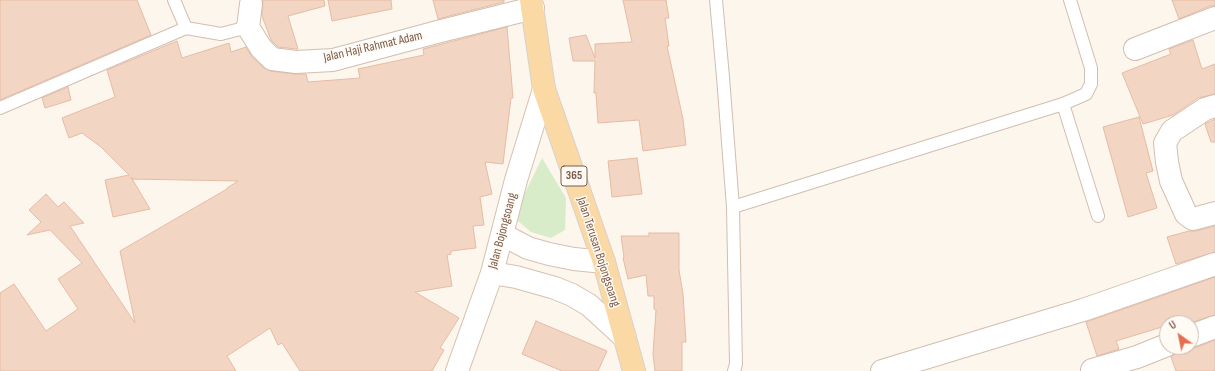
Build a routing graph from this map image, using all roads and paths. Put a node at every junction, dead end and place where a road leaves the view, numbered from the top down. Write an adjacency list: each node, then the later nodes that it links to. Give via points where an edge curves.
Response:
1 (174, 0): 8 (lane)
2 (716, 0): 14 (lane)
3 (1070, 0): 11 (lane, via 1091,68 1091,84 1086,94)
4 (251, 4): 7 (street)
5 (532, 4): 7 (street, Jalan Haji Rahmat Adam, via 334,60 296,62 272,59 261,48); 10 (main road, 365)
6 (1215, 18): 9 (street)
7 (248, 26): 8 (lane, via 220,34)
8 (186, 28): 13 (lane)
9 (1135, 49)
10 (544, 90): 17 (street, Jalan Bojongsoang, via 516,180); 18 (main road, Jalan Terusan Bojongsoang / 365)
11 (1062, 104): 14 (lane); 16 (lane)
12 (1215, 106): 15 (street, via 1205,109 1172,130 1166,142 1171,181 1186,214 1193,219)
13 (0, 108)
14 (733, 206): 29 (lane, via 736,364)
15 (1215, 213)
16 (1098, 216)
17 (503, 236): 18 (street, via 528,248 549,254); 20 (street, Jalan Bojongsoang)
18 (604, 262): 23 (main road, Jalan Terusan Bojongsoang / 365)
19 (1215, 264): 30 (street, via 1083,310)
20 (492, 273): 23 (street, via 549,286 572,295 589,305); 27 (street, Jalan Bojongsoang)
21 (1215, 328): 22 (street)
22 (1199, 333)
23 (625, 338): 28 (main road, Jalan Terusan Bojongsoang / 365)
24 (1159, 351): 25 (street)
25 (1140, 364): 26 (street)
26 (1092, 370)
27 (457, 371)
28 (634, 371)
29 (734, 371)
30 (882, 371)

